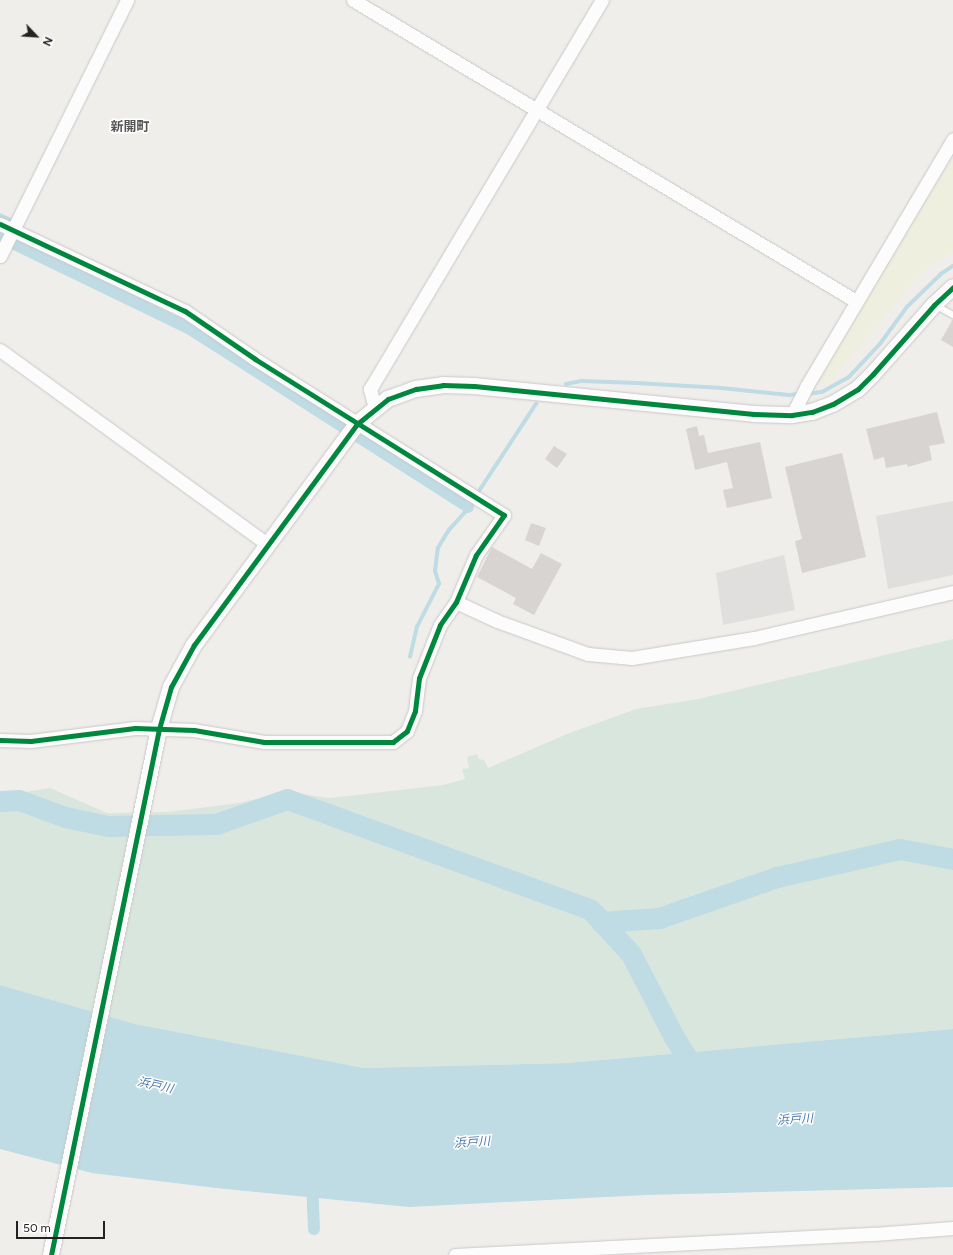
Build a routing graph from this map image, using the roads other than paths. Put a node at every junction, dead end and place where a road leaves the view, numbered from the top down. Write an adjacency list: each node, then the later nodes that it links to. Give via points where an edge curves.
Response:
1 (127, 0): 7 (street)
2 (353, 0): 4 (street)
3 (602, 0): 4 (street)
4 (536, 110): 10 (street); 14 (street, via 370,389)
5 (953, 139): 10 (street)
6 (0, 224): 7 (street)
7 (13, 230): 8 (street); 16 (street, via 185,311)
8 (0, 256)
9 (953, 287): 11 (street)
10 (856, 302): 15 (street)
11 (934, 305): 12 (lane); 15 (street, via 858,389 823,409)
12 (953, 314)
13 (0, 350): 17 (street)
14 (376, 408): 15 (street, via 388,399 416,389 458,385 754,414); 16 (street)
15 (792, 415)
16 (357, 424): 17 (street); 19 (street, via 504,515 476,555)
17 (267, 544): 20 (street, via 181,667 171,687)
18 (953, 592): 19 (street, via 754,638 632,658 588,654 497,621)
19 (456, 602): 20 (street, via 440,626 419,678 415,711 407,731 393,742 264,742 194,730)
20 (160, 729): 21 (street, via 135,728 31,741); 23 (street)
21 (0, 740)
22 (953, 1228): 24 (street)
23 (52, 1251)
24 (455, 1255)

